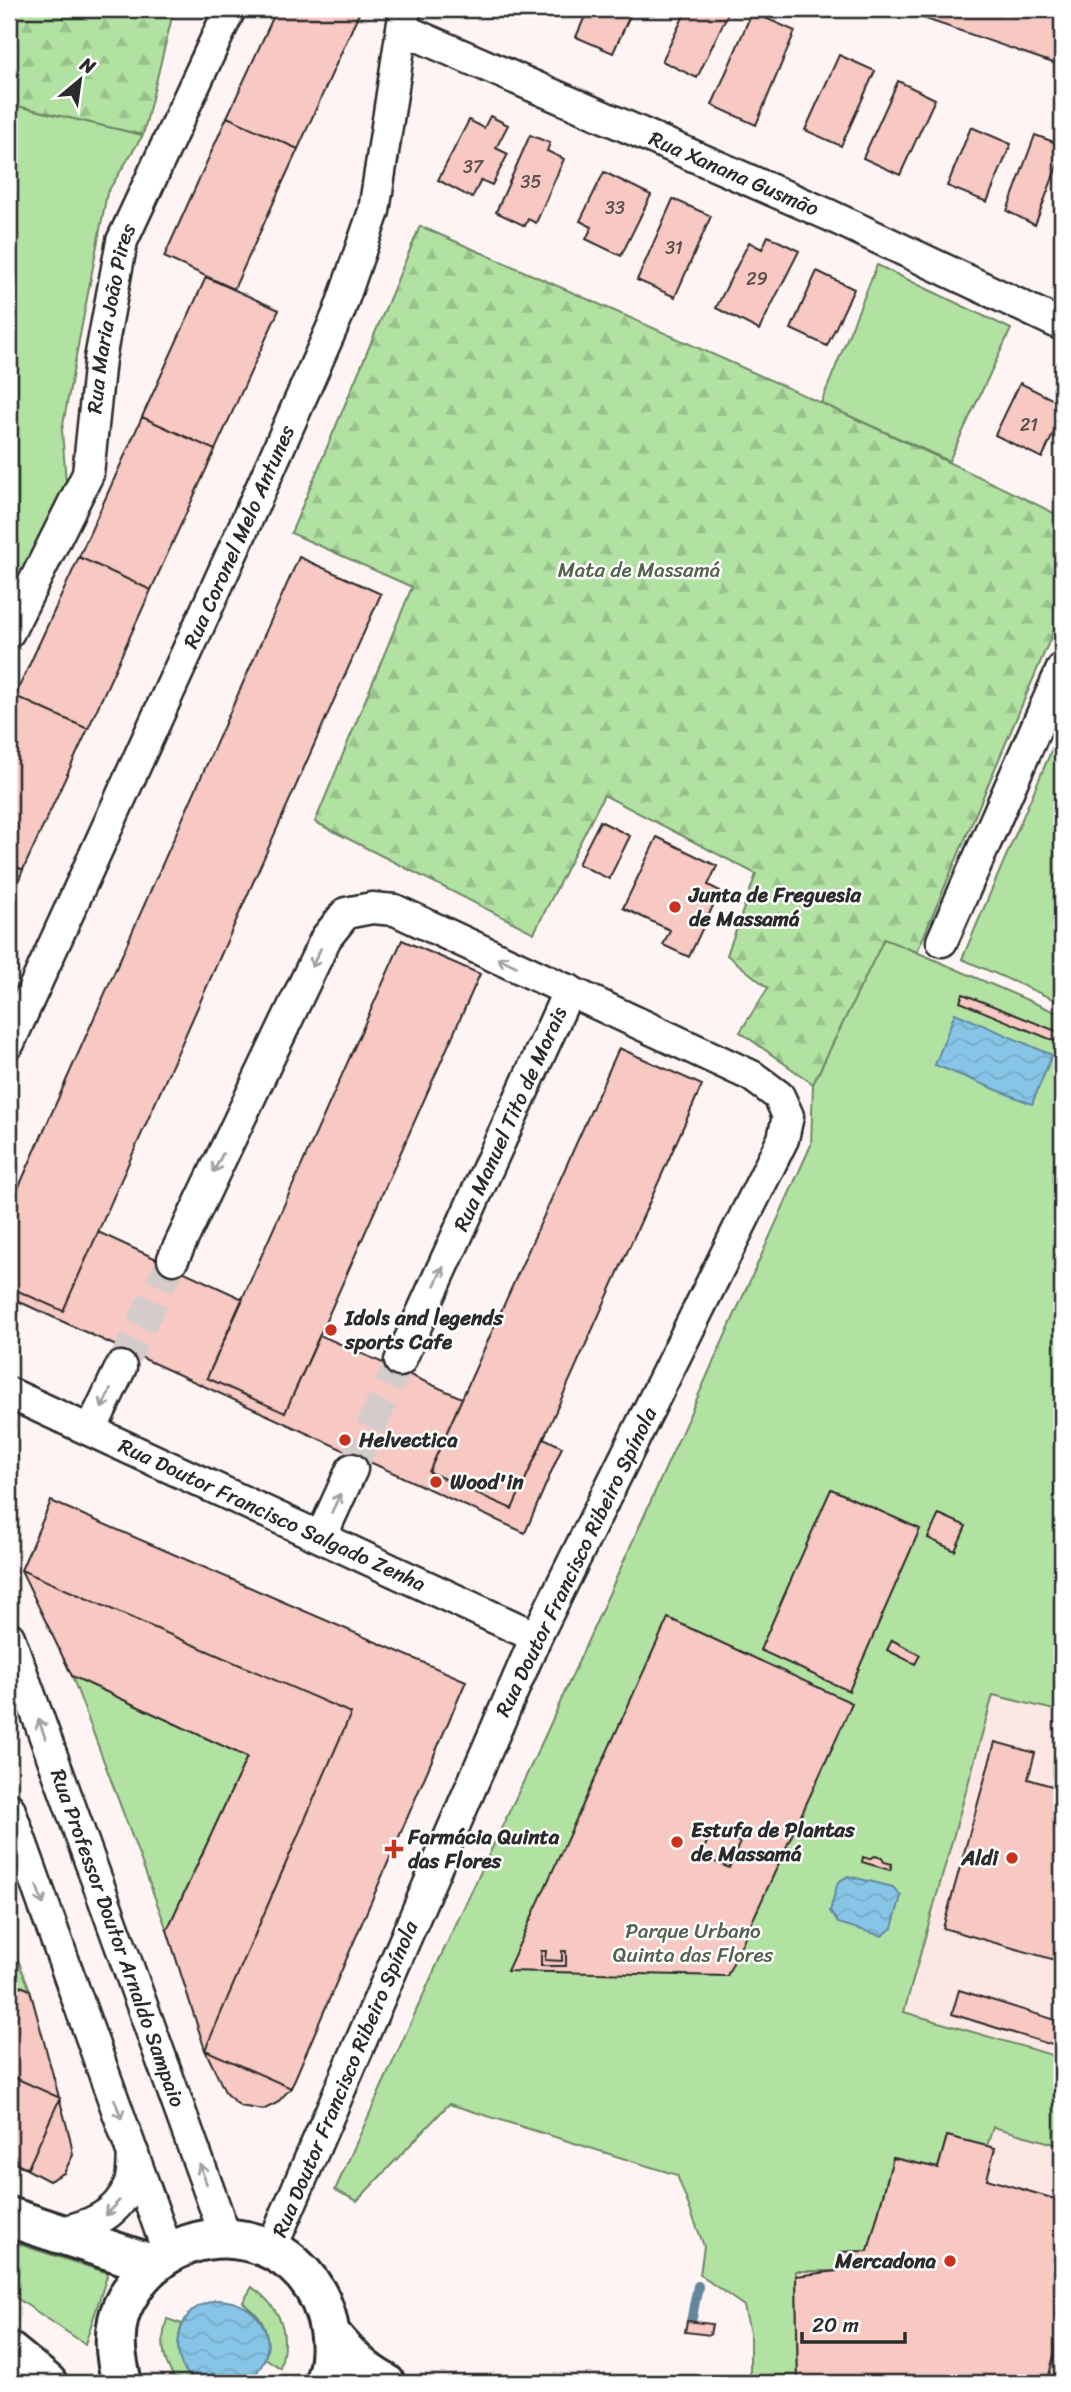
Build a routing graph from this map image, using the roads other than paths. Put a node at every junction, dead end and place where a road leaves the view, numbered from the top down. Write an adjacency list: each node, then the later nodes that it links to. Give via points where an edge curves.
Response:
1 (230, 9): 4 (street, Rua Maria João Pires, via 122,241 100,359 88,474)
2 (402, 15): 3 (street, Rua Xanana Gusmão); 9 (street, Rua Coronel Melo Antunes, via 374,211 340,312)
3 (1062, 325)
4 (9, 632)
5 (1062, 669): 6 (street)
6 (1055, 705): 7 (street)
7 (942, 941)
8 (569, 990): 10 (street, Rua Manuel Tito de Morais, one-way to 10, via 395,910 346,913 326,938); 11 (street, Rua Manuel Tito de Morais, one-way to 8); 18 (street, Rua Doutor Francisco Ribeiro Spínola, via 752,1076 779,1096 788,1116 783,1139)
9 (9, 1043)
10 (173, 1259)
11 (400, 1361)
12 (121, 1367): 14 (street, one-way to 14)
13 (9, 1393): 14 (street, Rua Doutor Francisco Salgado Zenha)
14 (91, 1430): 16 (street, Rua Doutor Francisco Salgado Zenha)
15 (352, 1469): 16 (street, one-way to 15)
16 (321, 1537): 18 (street, Rua Doutor Francisco Salgado Zenha)
17 (9, 1637): 23 (street, Rua Professor Doutor Arnaldo Sampaio, one-way to 17)
18 (536, 1637): 24 (street, Rua Doutor Francisco Ribeiro Spínola)
19 (9, 1808): 20 (street, one-way to 20)
20 (134, 2153): 22 (street, one-way to 22, via 130,2185 113,2211 89,2225); 25 (street)
21 (9, 2217): 22 (main road)
22 (58, 2233): 25 (main road)
23 (226, 2238): 24 (main road); 25 (main road, via 197,2241)
24 (271, 2249): 26 (main road, via 301,2270 321,2300)
25 (160, 2258): 29 (main road, via 131,2289 118,2319 115,2352)
26 (331, 2335): 30 (main road); 31 (main road, via 351,2359)
27 (9, 2352): 28 (main road)
28 (47, 2383)
29 (122, 2383)
30 (324, 2383)
31 (385, 2383)

